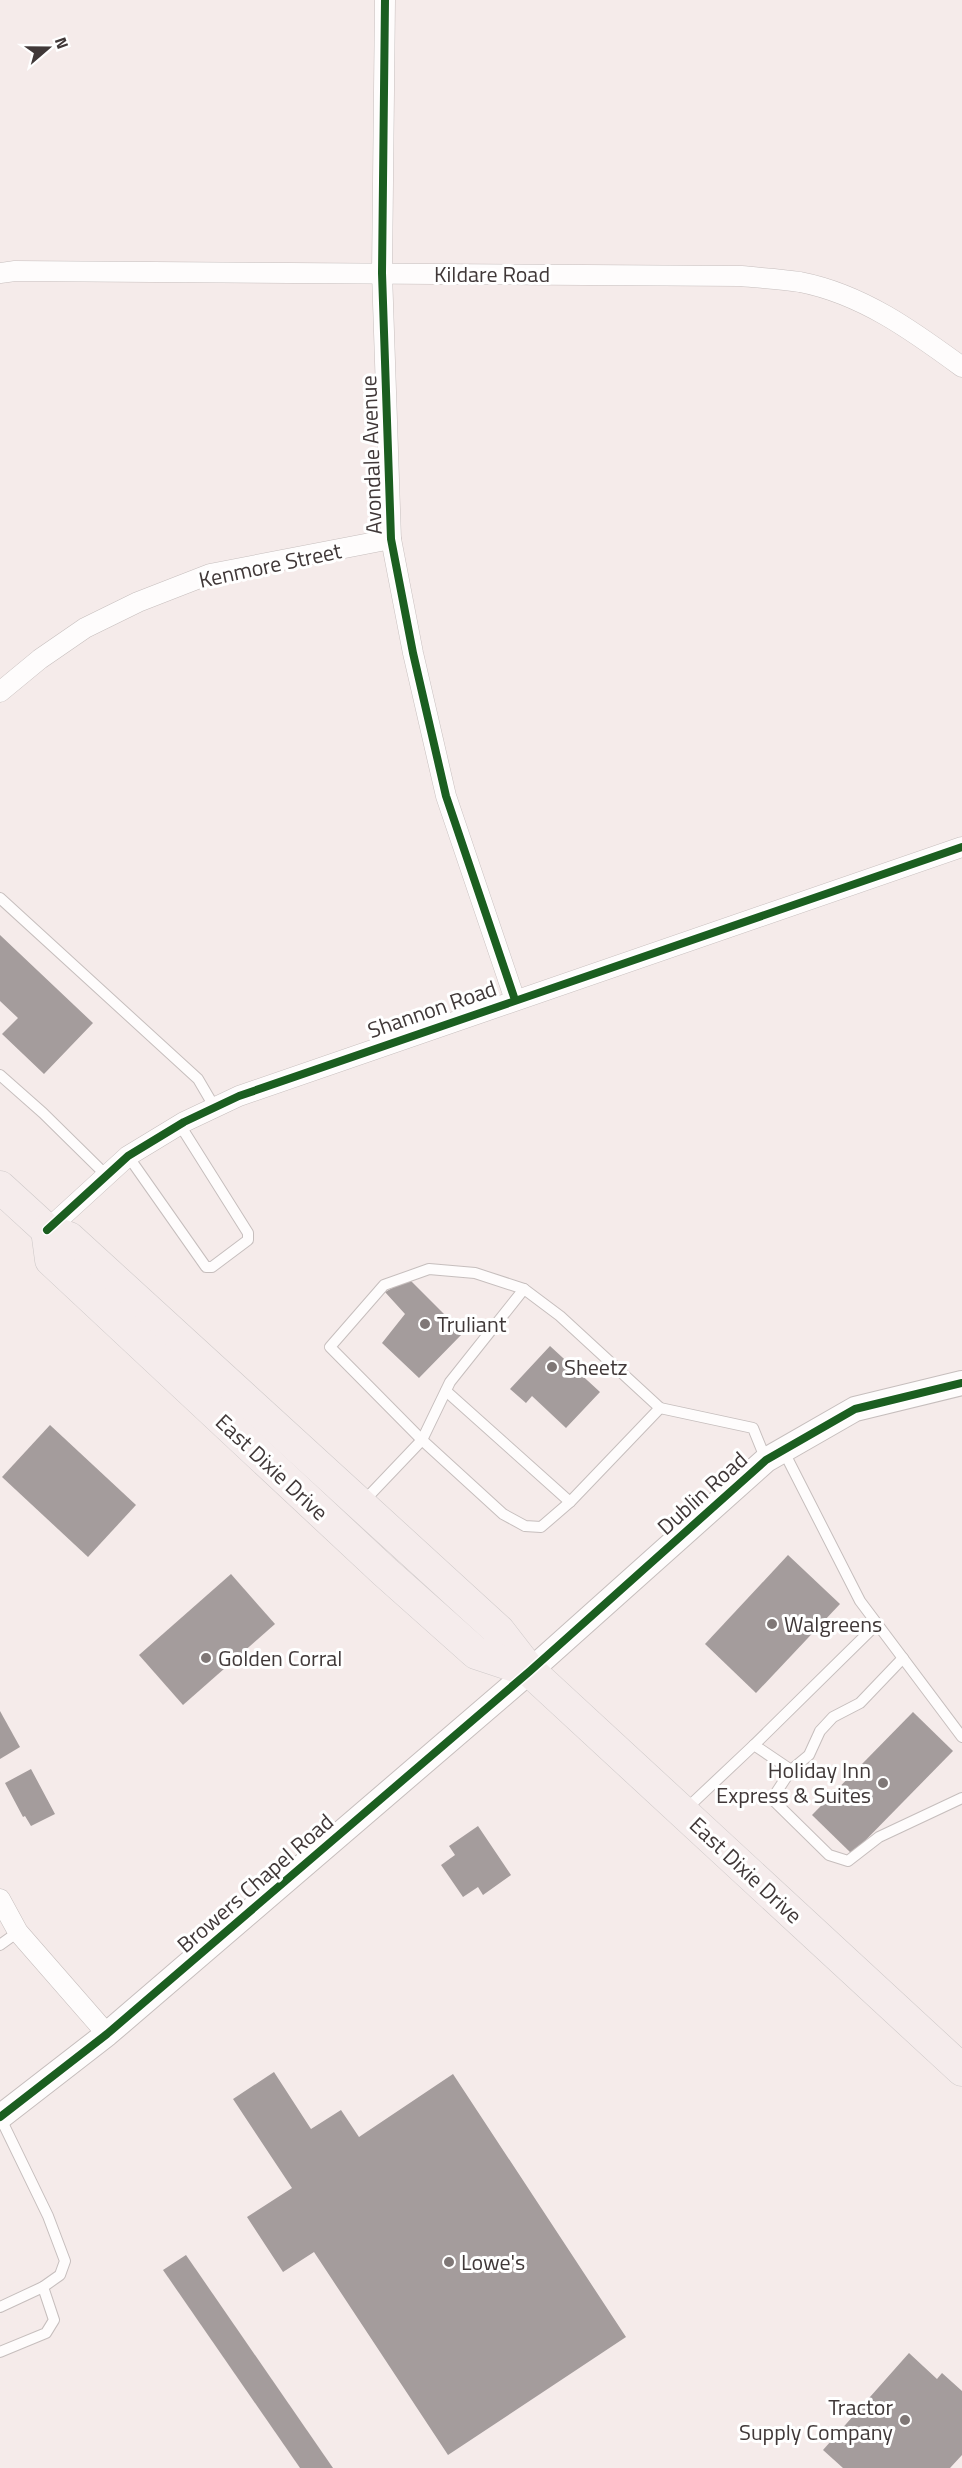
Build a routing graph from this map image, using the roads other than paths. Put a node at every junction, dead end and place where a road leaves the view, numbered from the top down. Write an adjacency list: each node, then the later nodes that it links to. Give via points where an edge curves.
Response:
1 (384, 0): 3 (street, Avondale Avenue)
2 (0, 273): 3 (street, Kildare Road)
3 (382, 273): 4 (street, Kildare Road, via 741,276 801,282 874,308); 5 (street, Avondale Avenue)
4 (962, 367)
5 (391, 539): 6 (street, Kenmore Street, via 210,574 148,598 85,628); 9 (street, Avondale Avenue, via 446,796)
6 (0, 692)
7 (962, 847): 9 (street, Shannon Road)
8 (0, 898): 11 (lane, via 198,1078)
9 (515, 1000): 11 (street, Shannon Road)
10 (0, 1075): 14 (lane)
11 (215, 1108): 12 (street, Shannon Road)
12 (180, 1125): 13 (street, Shannon Road); 13 (lane, via 248,1233 248,1240 212,1267 206,1267)
13 (128, 1156): 14 (street, Shannon Road)
14 (107, 1176): 16 (street, Shannon Road)
15 (0, 1187): 16 (main road, East Dixie Drive)
16 (47, 1230): 24 (main road, East Dixie Drive, via 69,1238); 27 (main road, East Dixie Drive, via 51,1260 385,1572 476,1653)
17 (524, 1289): 19 (lane); 20 (lane, via 560,1316); 21 (lane, via 475,1273 429,1269 384,1285 330,1347)
18 (962, 1383): 22 (street, Dublin Road, via 855,1409)
19 (446, 1391): 21 (lane); 23 (lane)
20 (660, 1408): 22 (lane, via 753,1428); 23 (lane)
21 (422, 1440): 23 (lane, via 503,1514 525,1526 541,1527); 24 (lane)
22 (774, 1455): 25 (lane); 27 (street, Dublin Road)
23 (570, 1502)
24 (362, 1504): 27 (main road, East Dixie Drive, via 499,1631)
25 (877, 1624): 26 (lane); 29 (lane)
26 (903, 1658): 28 (lane); 30 (lane, via 860,1703 833,1717 820,1731 808,1755)
27 (530, 1671): 32 (main road, East Dixie Drive); 36 (street, Browers Chapel Road)
28 (962, 1737)
29 (754, 1745): 30 (lane); 32 (lane)
30 (791, 1770): 31 (lane, via 772,1799 829,1855 848,1861 879,1837)
31 (962, 1798)
32 (683, 1812): 37 (main road, East Dixie Drive)
33 (0, 1899): 34 (street)
34 (18, 1932): 35 (lane); 36 (street)
35 (0, 1945)
36 (107, 2034): 38 (street, Browers Chapel Road)
37 (962, 2070)
38 (0, 2117): 39 (lane, via 48,2216 65,2261 60,2275)
39 (44, 2287): 40 (lane); 41 (lane, via 54,2320 46,2333)
40 (0, 2307)
41 (0, 2352)

